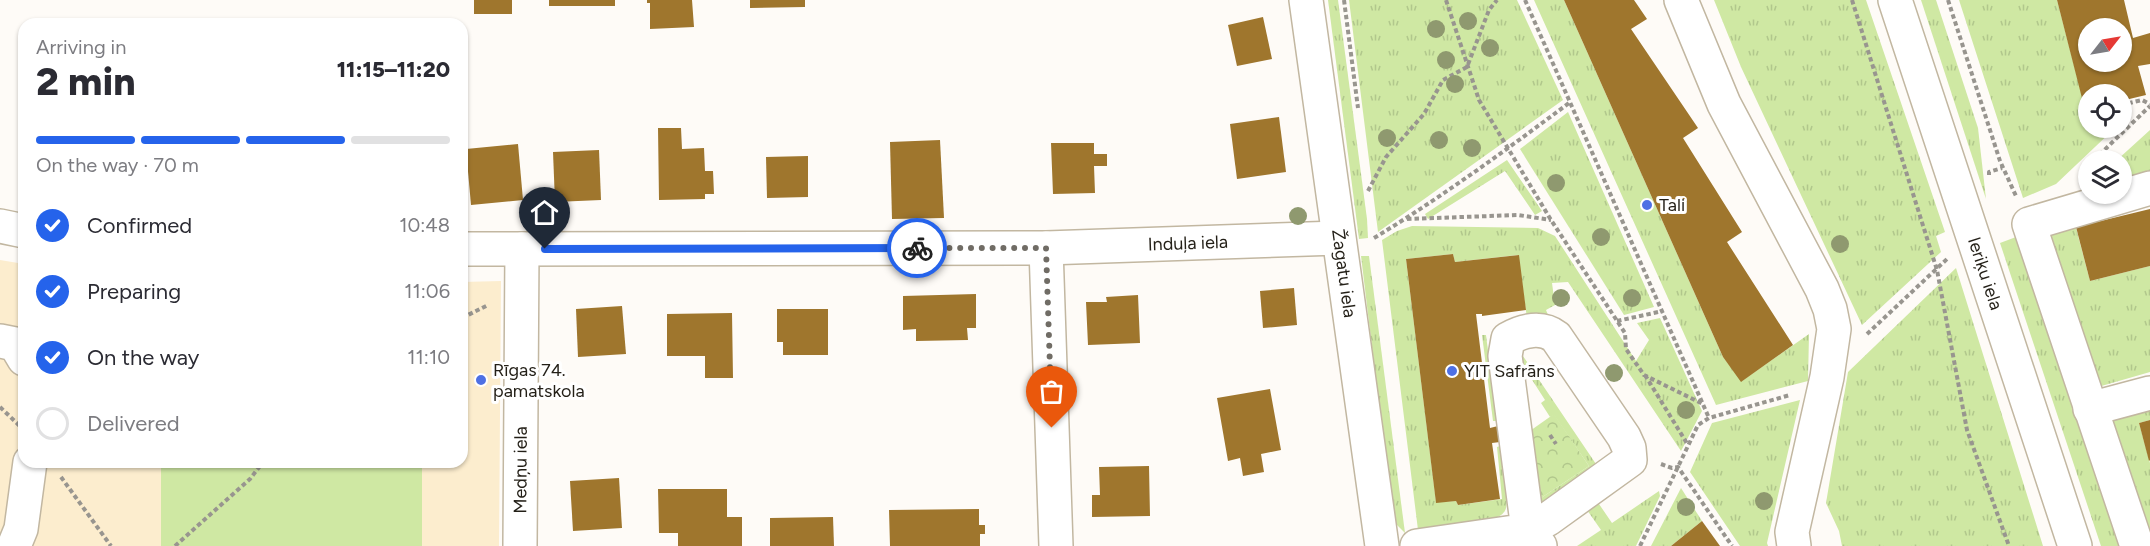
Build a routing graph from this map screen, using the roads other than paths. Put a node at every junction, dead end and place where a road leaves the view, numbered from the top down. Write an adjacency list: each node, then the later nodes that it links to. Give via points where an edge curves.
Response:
1 (1306, 0): 6 (street, Žagatu iela)
2 (1681, 0): 22 (street, via 1724,104 1830,309 1834,329 1827,377 1792,532)
3 (1894, 0): 23 (street, Ieriķu iela)
4 (2150, 188): 14 (street, via 2029,224)
5 (0, 226): 7 (street)
6 (1336, 227): 8 (street, Induļa iela); 20 (street, Žagatu iela)
7 (18, 230)
8 (1046, 248): 10 (street, Induļa iela); 19 (street)
9 (468, 249): 10 (street, Induļa iela)
10 (522, 249): 18 (street, Medņu iela)
11 (0, 341): 12 (street, via 15,344)
12 (18, 349)
13 (2150, 393): 14 (street)
14 (2090, 409): 24 (street)
15 (44, 468): 17 (street)
16 (1534, 538): 16 (street, via 1548,519 1630,460 1624,437 1556,337 1542,330 1518,333 1508,339 1506,356); 21 (street)
17 (14, 546)
18 (520, 546)
19 (1056, 546)
20 (1382, 546)
21 (1417, 546)
22 (1794, 546)
23 (2075, 546)
24 (2137, 546)

